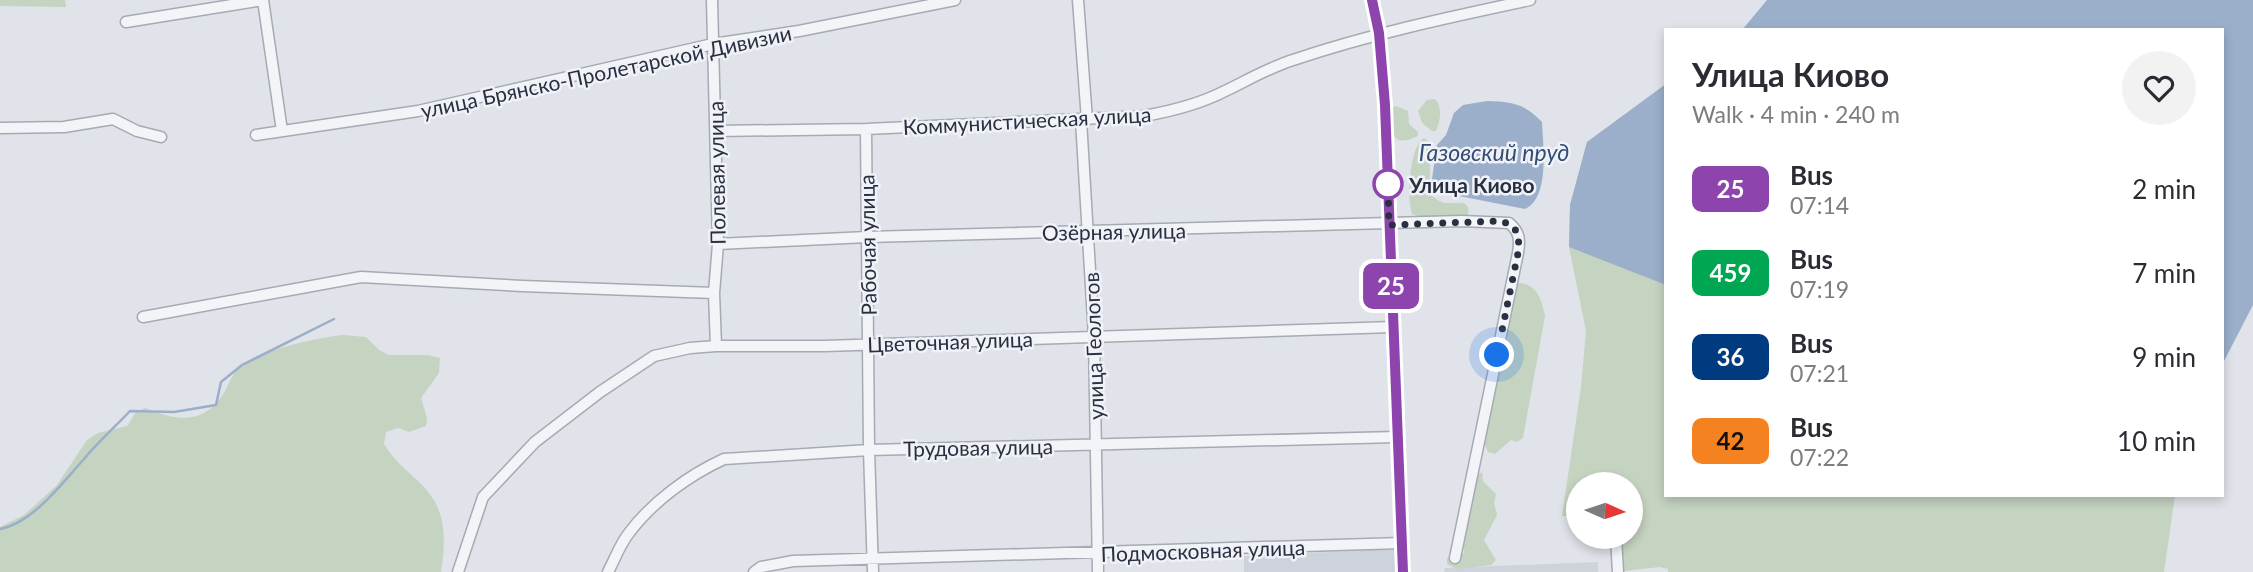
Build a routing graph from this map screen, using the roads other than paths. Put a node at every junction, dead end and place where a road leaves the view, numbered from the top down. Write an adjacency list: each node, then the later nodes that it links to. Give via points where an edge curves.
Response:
1 (263, 0): 7 (street); 13 (street)
2 (712, 0): 9 (street, Полевая улица)
3 (955, 0): 9 (street, улица Брянско-Пролетарской Дивизии)
4 (1078, 0): 10 (street, улица Геологов)
5 (1372, 0): 8 (street)
6 (1530, 0): 8 (street, Коммунистическая улица)
7 (127, 22)
8 (1379, 33): 10 (street, Коммунистическая улица, via 1265,70 1225,92 1168,112); 17 (street)
9 (713, 44): 13 (street, улица Брянско-Пролетарской Дивизии, via 418,111); 14 (street, Полевая улица)
10 (1084, 120): 12 (street, Коммунистическая улица); 18 (street, улица Геологов)
11 (0, 128): 16 (street, via 78,126 113,119 136,131)
12 (866, 129): 14 (street, Коммунистическая улица); 19 (street, Рабочая улица)
13 (282, 131): 15 (street, улица Брянско-Пролетарской Дивизии)
14 (716, 131): 20 (street, Полевая улица)
15 (256, 135)
16 (161, 136)
17 (1389, 225): 18 (street, Озёрная улица); 23 (street); 33 (street, Озёрная улица, via 1487,220 1509,223 1520,240)
18 (1088, 232): 19 (street, Озёрная улица); 24 (street, улица Геологов)
19 (867, 237): 20 (street, Озёрная улица); 25 (street, Рабочая улица)
20 (718, 244): 21 (street, Полевая улица)
21 (714, 293): 22 (street, via 361,277); 26 (street, Полевая улица)
22 (143, 317)
23 (1393, 327): 24 (street, Цветочная улица); 27 (street)
24 (1094, 337): 25 (street, Цветочная улица); 28 (street, улица Геологов)
25 (869, 343): 26 (street, Цветочная улица); 29 (street, Рабочая улица)
26 (716, 346): 35 (street, Цветочная улица, via 654,356 535,442 483,497)
27 (1397, 437): 28 (street, Трудовая улица); 30 (street)
28 (1096, 445): 29 (street, Трудовая улица); 32 (street, улица Геологов)
29 (869, 450): 34 (street, Рабочая улица); 36 (street, Трудовая улица, via 724,459 704,468 660,501 628,534)
30 (1402, 543): 32 (street, Подмосковная улица); 40 (street)
31 (1617, 550): 41 (street)
32 (1097, 554): 34 (street, Подмосковная улица); 39 (street, улица Геологов)
33 (1455, 558)
34 (872, 559): 37 (street, Подмосковная улица, via 793,561); 38 (street, Рабочая улица)
35 (458, 572)
36 (608, 572)
37 (754, 572)
38 (873, 572)
39 (1098, 572)
40 (1403, 572)
41 (1618, 572)

